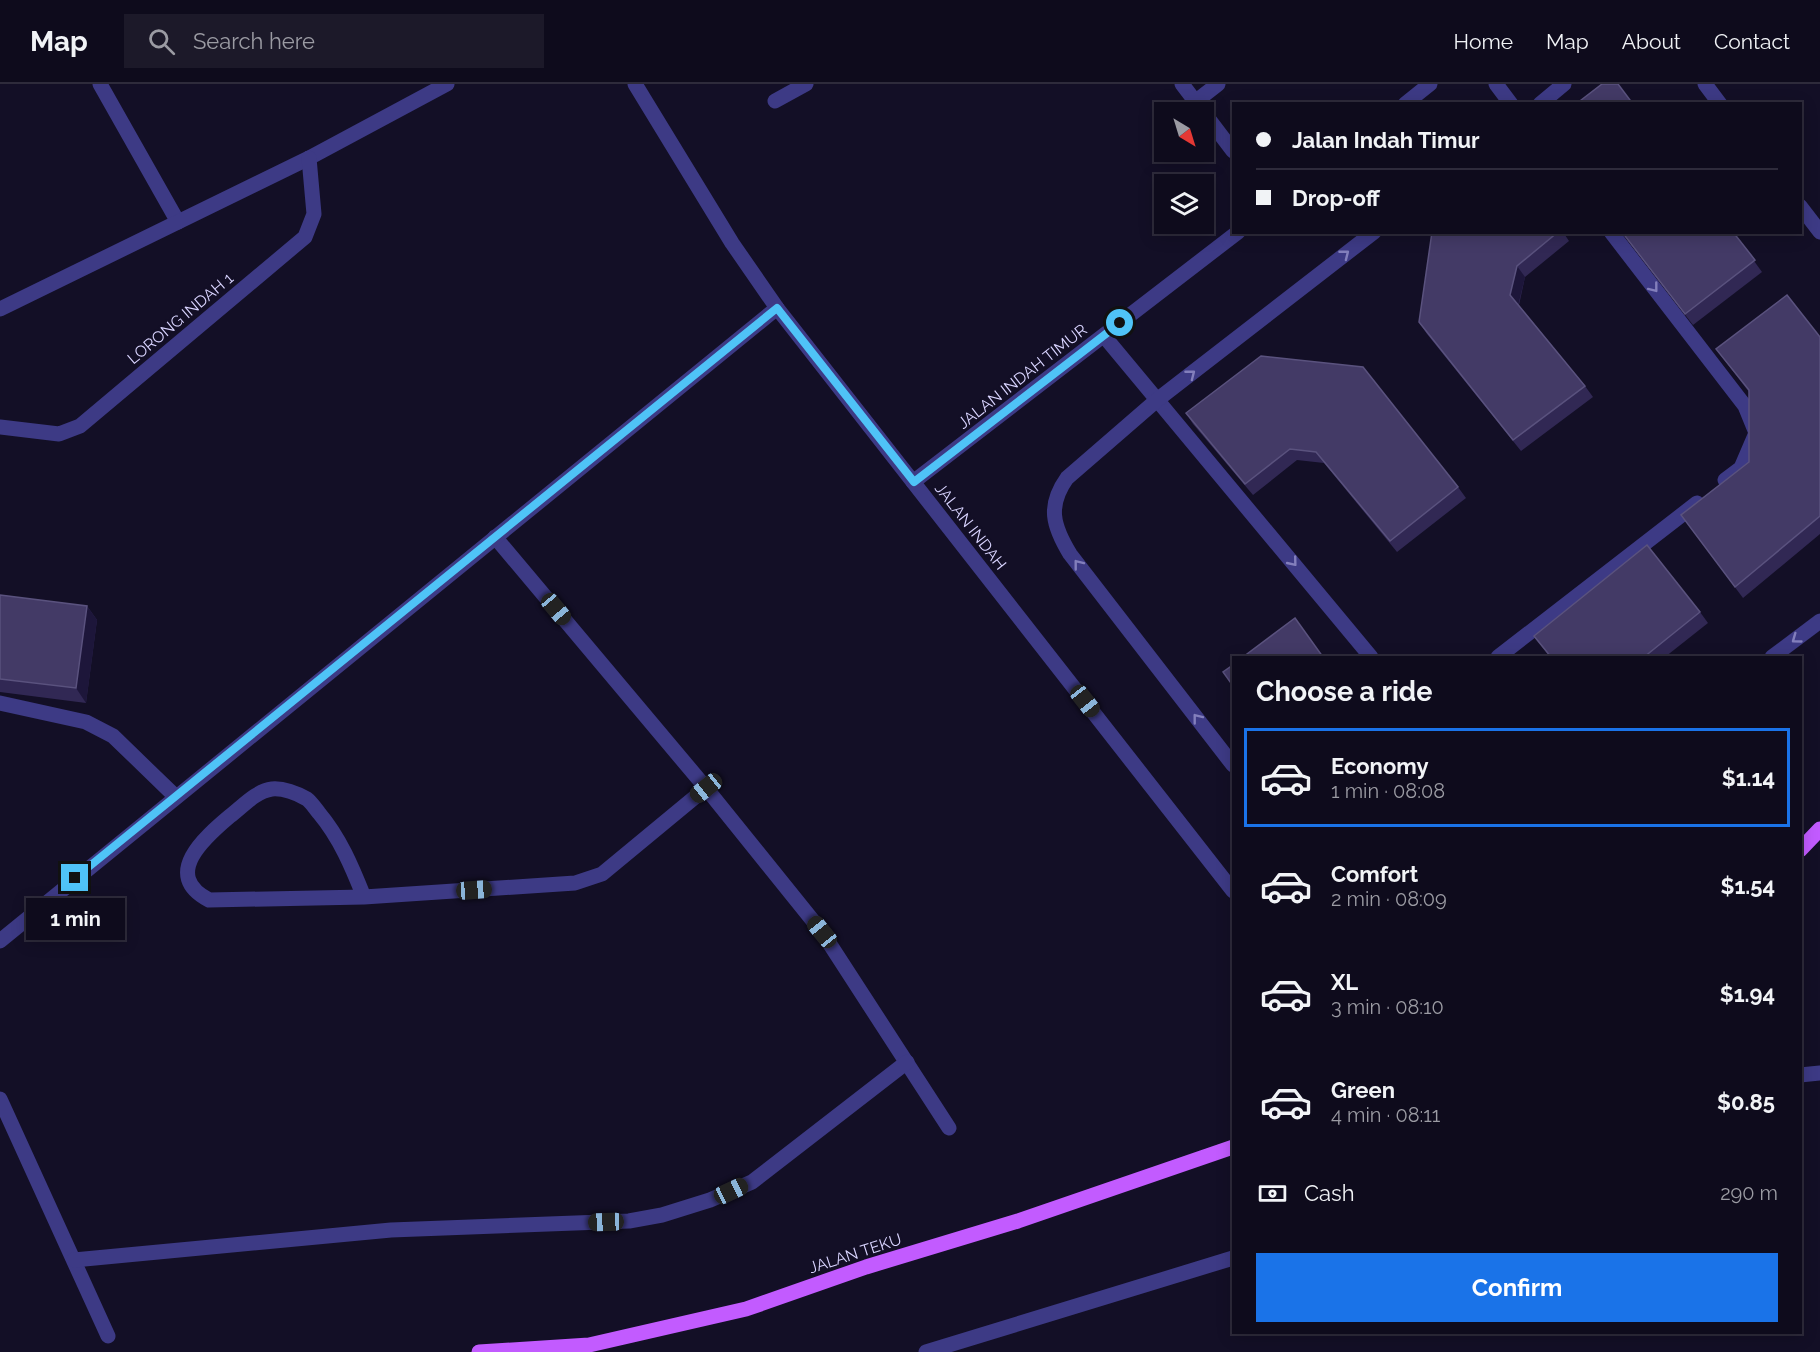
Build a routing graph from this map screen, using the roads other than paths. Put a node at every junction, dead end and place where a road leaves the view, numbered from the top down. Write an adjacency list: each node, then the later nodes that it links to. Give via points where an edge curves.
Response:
1 (100, 84): 21 (street)
2 (447, 84): 19 (street)
3 (635, 84): 26 (street, JALAN INDAH, via 732,243)
4 (806, 84): 11 (street)
5 (1182, 84): 12 (street)
6 (1218, 84): 12 (street)
7 (1430, 84): 13 (street)
8 (1496, 84): 14 (street)
9 (1564, 84): 15 (street)
10 (1705, 84): 16 (street)
11 (775, 100)
12 (1195, 102)
13 (1408, 102)
14 (1510, 102)
15 (1542, 102)
16 (1718, 102)
17 (1214, 127): 18 (street)
18 (1232, 151)
19 (309, 158): 21 (street); 30 (street, LORONG INDAH 1, via 314,214 305,237 80,426 59,434)
20 (1802, 209): 22 (street)
21 (178, 222): 27 (street)
22 (1820, 232)
23 (1235, 234): 28 (street, JALAN INDAH TIMUR)
24 (1371, 234): 29 (street, one-way to 24)
25 (1614, 237): 35 (street, one-way to 35, via 1745,406 1756,433 1741,468)
26 (777, 308): 31 (street, JALAN INDAH); 32 (street)
27 (0, 309)
28 (1104, 336): 29 (street); 31 (street, JALAN INDAH TIMUR)
29 (1157, 400): 34 (street, one-way to 34); 38 (street, one-way to 29, via 1070,554 1054,519 1053,504 1067,478)
30 (0, 428)
31 (914, 482): 43 (street, JALAN INDAH)
32 (495, 537): 39 (street); 40 (street)
33 (1820, 621): 36 (street, one-way to 36)
34 (1370, 656)
35 (1499, 656)
36 (1773, 656)
37 (0, 703): 40 (street, via 86,722 113,736)
38 (1232, 764)
39 (706, 788): 44 (street, via 602,874 575,883); 46 (street, via 822,932)
40 (176, 797): 45 (street)
41 (1820, 829): 42 (main road)
42 (1802, 848)
43 (1231, 884)
44 (364, 897): 44 (street, via 209,900 192,886 189,865 192,853 211,831 248,801 271,789 286,790 308,800 330,826)
45 (0, 941)
46 (907, 1062): 50 (street); 53 (street, via 752,1182 662,1215 629,1221 391,1230)
47 (1820, 1073): 48 (street)
48 (1802, 1075)
49 (0, 1099): 53 (street)
50 (949, 1128)
51 (1232, 1147): 55 (main road, JALAN TEKU, via 746,1309)
52 (1232, 1258): 57 (street)
53 (74, 1260): 54 (street)
54 (108, 1336)
55 (589, 1348): 56 (main road, JALAN TEKU)
56 (479, 1352)
57 (926, 1352)

